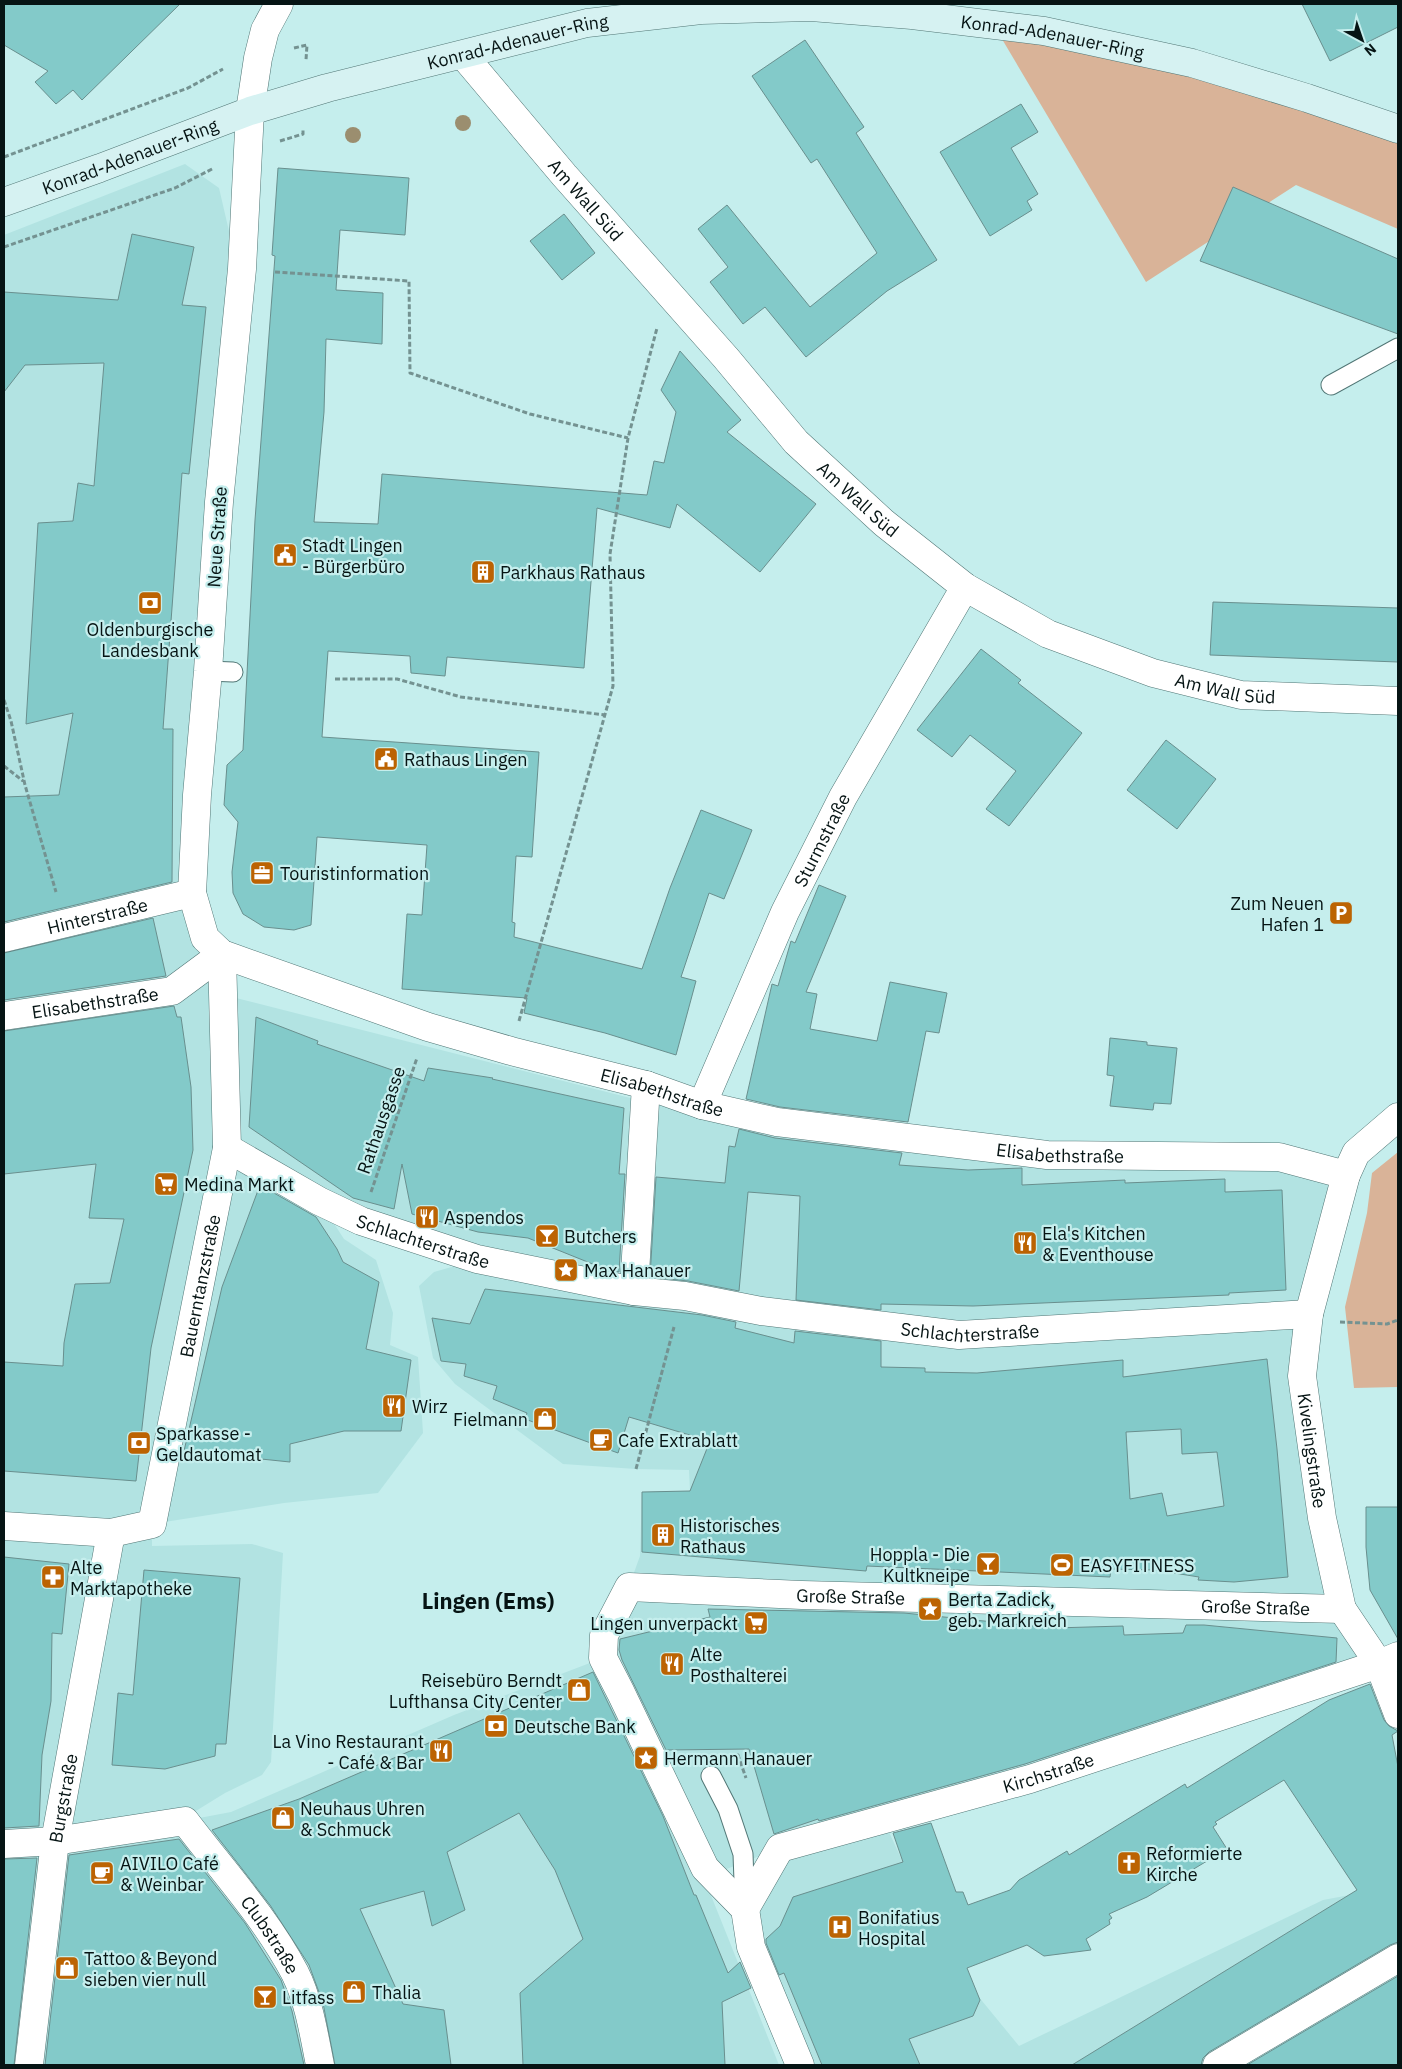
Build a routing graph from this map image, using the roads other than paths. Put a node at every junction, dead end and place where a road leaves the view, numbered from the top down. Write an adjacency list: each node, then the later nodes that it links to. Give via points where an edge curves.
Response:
1 (279, 4): 3 (street, Neue Straße, via 266,30 258,58)
2 (463, 55): 3 (main road, Konrad-Adenauer-Ring, via 327,88); 4 (main road, Konrad-Adenauer-Ring, via 587,24 701,10 827,8 1053,33 1192,62); 8 (street, Am Wall Süd, via 796,442 884,523)
3 (250, 111): 5 (main road, Konrad-Adenauer-Ring); 10 (street, Neue Straße, via 242,269 219,502 220,671 197,795)
4 (1398, 129)
5 (4, 202)
6 (1398, 348): 7 (lane)
7 (1331, 385)
8 (965, 587): 9 (street, Am Wall Süd, via 1048,634 1153,673 1241,695); 15 (street, Sturmstraße, via 842,797 785,912)
9 (1398, 701)
10 (192, 893): 11 (street, Hinterstraße); 12 (street, Neue Straße, via 205,938)
11 (4, 938)
12 (222, 954): 13 (street, Elisabethstraße, via 172,991); 14 (street, Elisabethstraße, via 428,1027); 17 (street, Bauerntanzstraße)
13 (4, 1016)
14 (646, 1085): 15 (street, Elisabethstraße); 19 (street)
15 (702, 1105): 18 (street, Elisabethstraße, via 777,1122 1047,1155 1279,1157)
16 (1398, 1117): 18 (street, Kivelingstraße, via 1356,1153)
17 (227, 1148): 19 (street, Schlachterstraße, via 319,1201 362,1221 477,1259); 22 (street, Bauerntanzstraße, via 152,1524)
18 (1346, 1175): 20 (street, Kivelingstraße)
19 (634, 1291): 20 (street, Schlachterstraße, via 685,1296 761,1312 959,1335)
20 (1309, 1314): 23 (street, Kivelingstraße, via 1302,1376 1322,1518)
21 (4, 1526): 22 (street)
22 (110, 1533): 27 (street, Burgstraße)
23 (1342, 1609): 24 (street, Kivelingstraße); 29 (street, Große Straße, via 802,1595 629,1587 604,1635 603,1658 705,1868)
24 (1388, 1660): 25 (street, Kivelingstraße); 29 (street, Kirchstraße, via 1030,1778 780,1848)
25 (1398, 1714)
26 (712, 1776): 29 (lane, via 728,1809 743,1854)
27 (55, 1842): 28 (street); 31 (street, Burgstraße); 32 (street, Clubstraße, via 185,1821 258,1917 295,1974 310,2016)
28 (4, 1844)
29 (746, 1909): 33 (street, via 752,1947)
30 (1398, 1958): 34 (street)
31 (29, 2065)
32 (320, 2065)
33 (800, 2065)
34 (1217, 2065)

